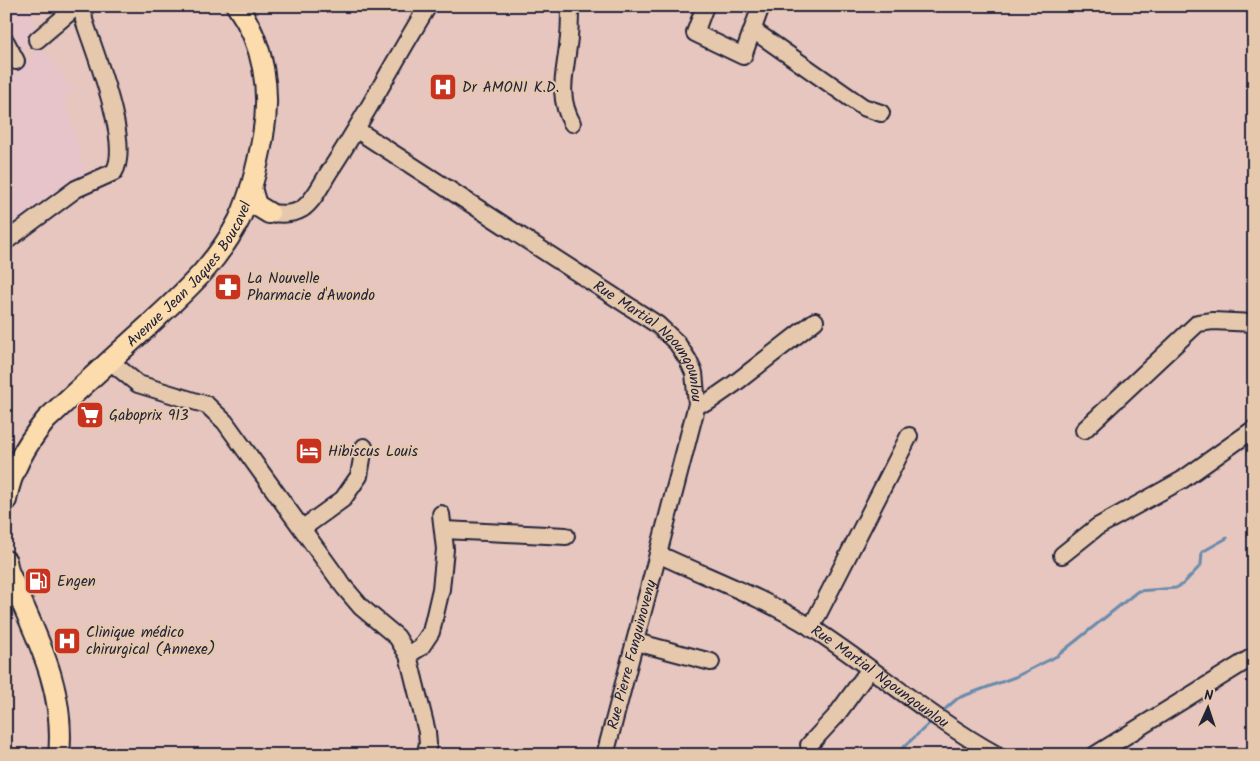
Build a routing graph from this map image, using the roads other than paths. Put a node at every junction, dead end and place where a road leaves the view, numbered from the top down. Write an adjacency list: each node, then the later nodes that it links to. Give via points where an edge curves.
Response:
1 (77, 6): 9 (street)
2 (83, 6): 18 (street, via 84,20 112,109 118,143 117,166 114,172 76,189)
3 (238, 6): 15 (main road, Avenue Jean Jaques Boucavel, via 254,34 265,78 264,128)
4 (428, 6): 14 (street)
5 (570, 6): 13 (street, via 562,91)
6 (705, 6): 8 (street, via 695,33 743,56)
7 (761, 6): 8 (street)
8 (753, 30): 12 (street, via 863,107)
9 (37, 40)
10 (6, 42): 11 (street)
11 (16, 61)
12 (881, 113)
13 (572, 123)
14 (357, 130): 16 (street, via 303,209 291,213); 22 (street, Rue Martial Ngoungounlou, via 658,325 677,343 688,360 694,373)
15 (251, 188): 16 (main road, via 256,205); 17 (main road, Avenue Jean Jaques Boucavel)
16 (269, 213): 17 (main road, via 251,214)
17 (239, 220): 21 (main road, Avenue Jean Jaques Boucavel, via 223,248 199,278)
18 (6, 241)
19 (815, 321): 22 (street, via 734,384 708,402)
20 (1254, 323): 23 (street, via 1198,323)
21 (110, 361): 27 (main road, Avenue Jean Jaques Boucavel, via 36,431 18,462); 29 (street, via 138,384 207,405 219,414)
22 (697, 404): 32 (street, Rue Martial Ngoungounlou)
23 (1084, 430)
24 (1254, 430): 33 (street, via 1182,480 1097,527)
25 (909, 436): 35 (street)
26 (364, 447): 29 (street, via 358,476 343,499)
27 (6, 500)
28 (441, 514): 30 (street)
29 (303, 528): 37 (street, via 361,607 397,637)
30 (444, 530): 31 (street); 37 (street, via 445,567 431,632 420,647)
31 (566, 536)
32 (658, 554): 35 (street, Rue Martial Ngoungounlou); 36 (street, Rue Pierre Fanguinoveny)
33 (1062, 555)
34 (7, 568): 42 (main road, via 54,681 61,720)
35 (811, 628): 40 (street, Rue Martial Ngoungounlou)
36 (636, 642): 39 (street); 44 (street, Rue Pierre Fanguinoveny)
37 (408, 655): 43 (street, via 426,732 428,744)
38 (1254, 656): 46 (street)
39 (711, 662)
40 (870, 669): 41 (street); 45 (street, Rue Martial Ngoungounlou)
41 (810, 745)
42 (60, 755)
43 (425, 755)
44 (605, 755)
45 (997, 755)
46 (1095, 755)

